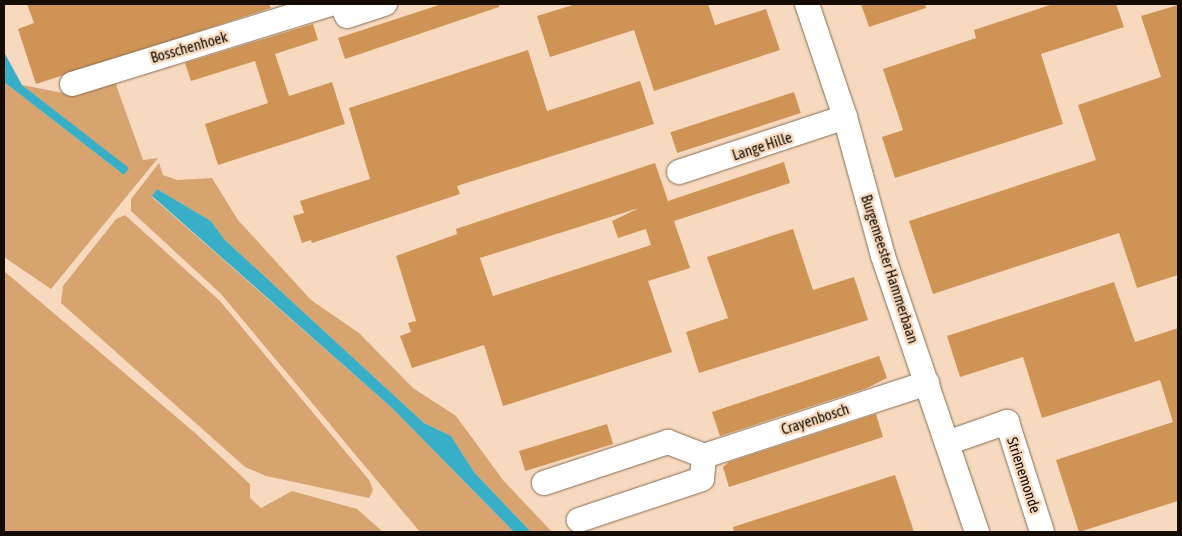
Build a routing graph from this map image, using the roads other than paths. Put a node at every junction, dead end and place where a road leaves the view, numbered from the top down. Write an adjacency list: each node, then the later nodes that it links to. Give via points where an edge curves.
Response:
1 (331, 4): 5 (street, Bosschenhoek)
2 (342, 4): 3 (street, via 347,16)
3 (385, 4)
4 (807, 4): 7 (street, Burgemeester Hammerbaan)
5 (306, 8): 6 (street, Bosschenhoek)
6 (72, 84)
7 (845, 117): 8 (street, Lange Hille); 9 (street, Burgemeester Hammerbaan, via 883,256)
8 (679, 172)
9 (927, 383): 10 (street, Burgemeester Hammerbaan); 11 (street, Crayenbosch)
10 (947, 443): 14 (street, Burgemeester Hammerbaan); 15 (street, Strienemonde, via 1007,422)
11 (704, 456): 12 (street, via 668,442); 13 (street, via 702,479)
12 (544, 483)
13 (579, 520)
14 (977, 532)
15 (1042, 532)

